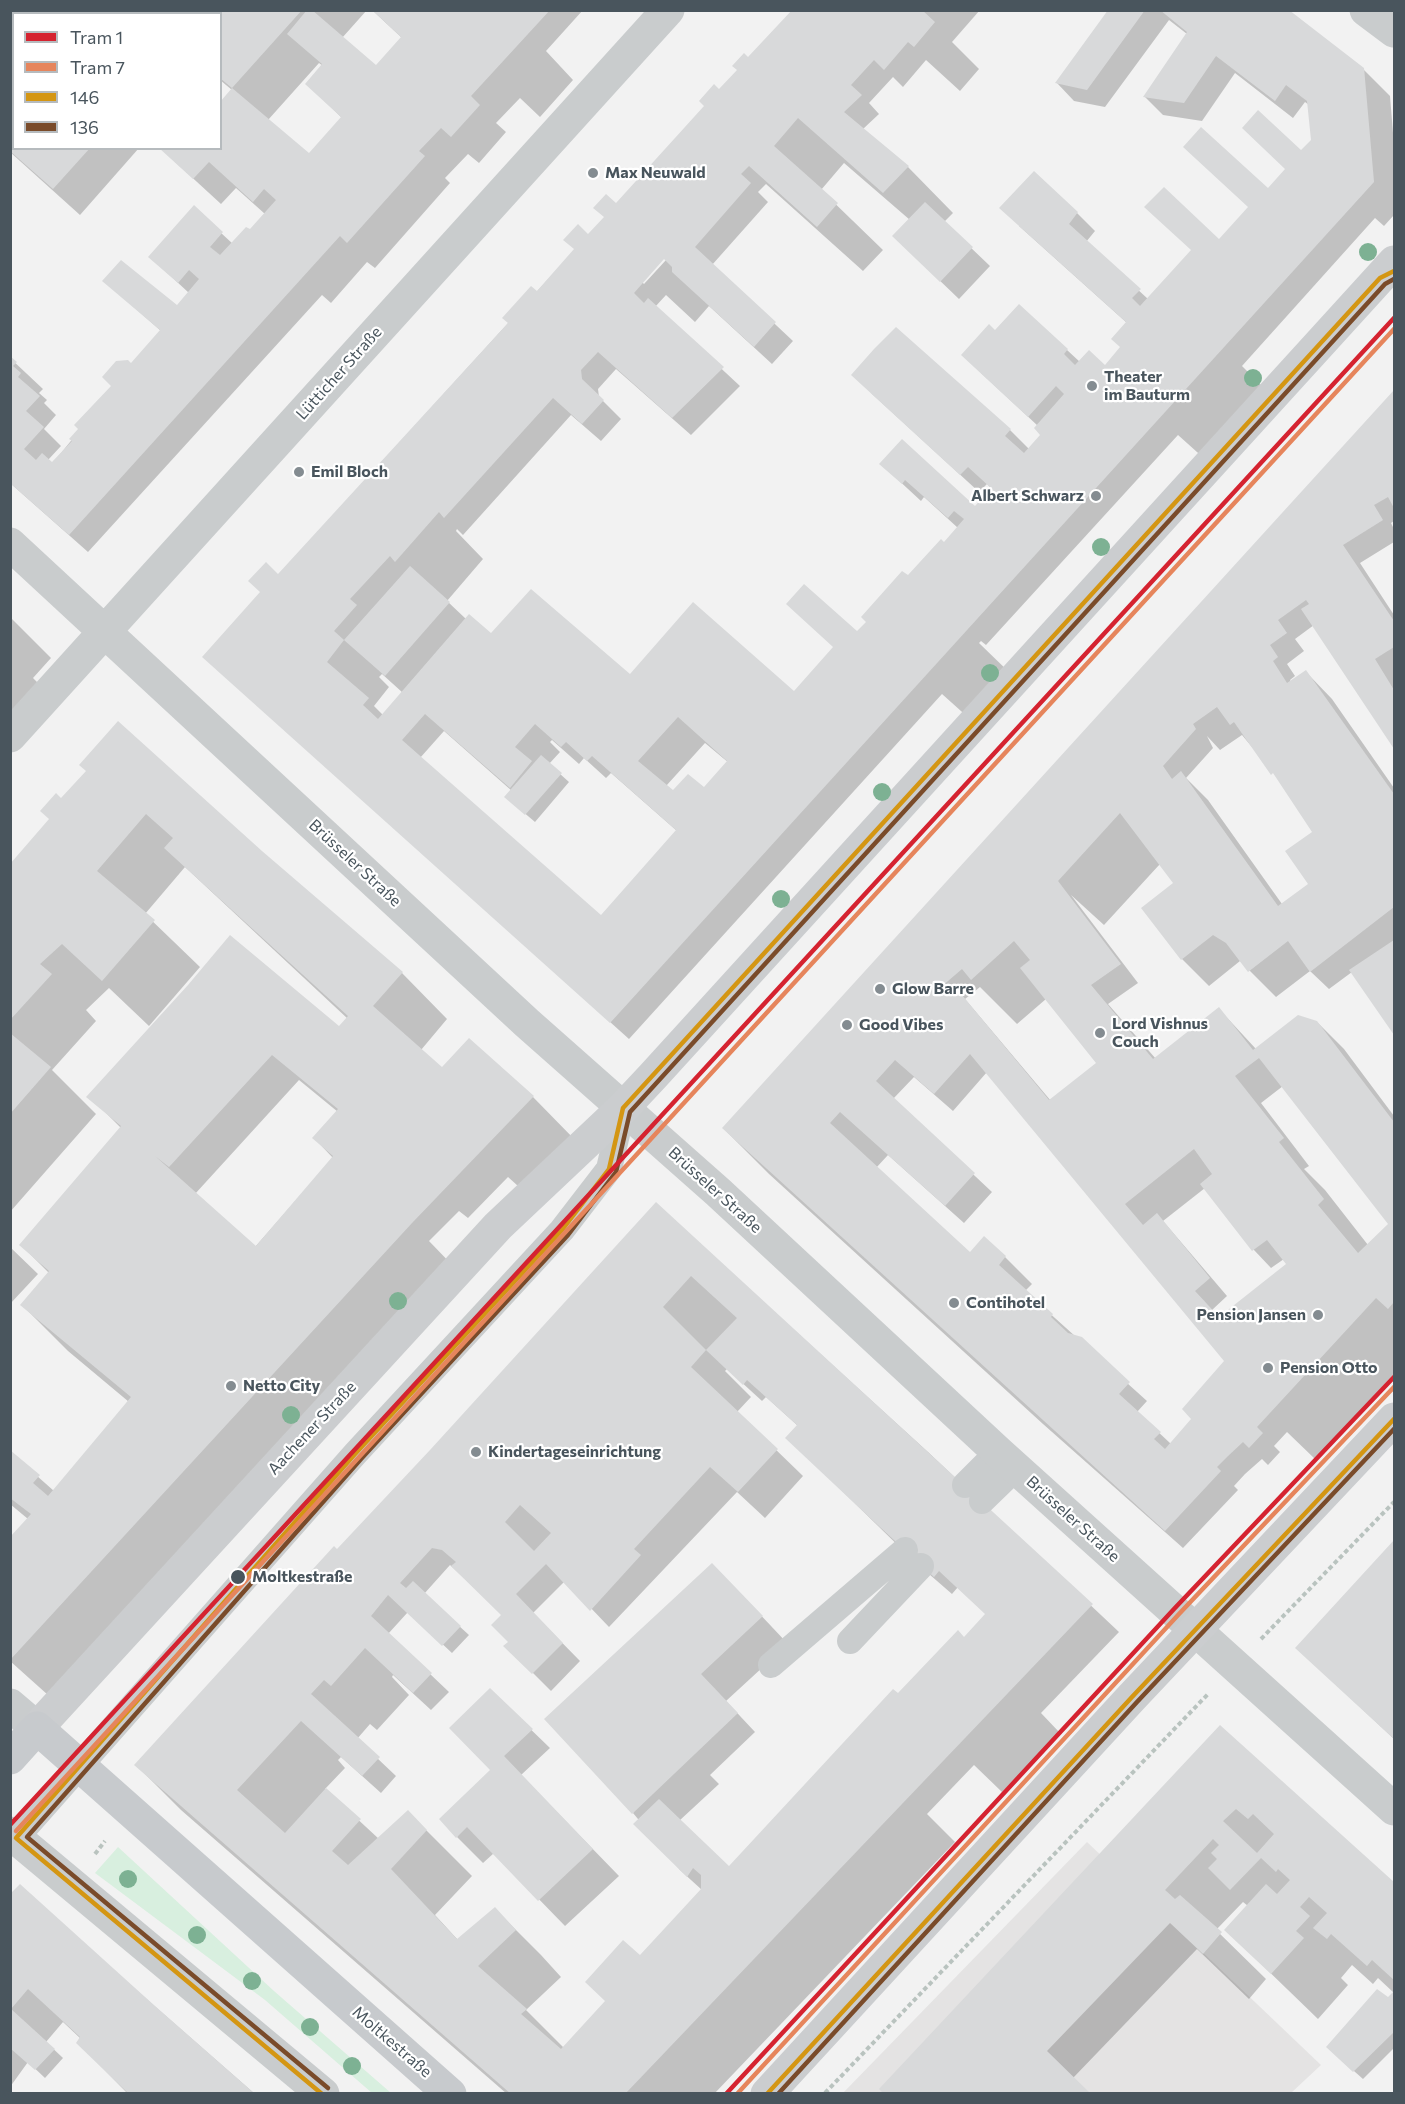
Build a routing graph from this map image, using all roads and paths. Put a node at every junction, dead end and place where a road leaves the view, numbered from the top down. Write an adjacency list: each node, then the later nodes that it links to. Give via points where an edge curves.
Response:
1 (669, 10): 6 (street, Lütticher Straße)
2 (1366, 10): 3 (street)
3 (1395, 31)
4 (1390, 270): 8 (main road, Aachener Straße)
5 (10, 544): 6 (street, Brüsseler Straße)
6 (105, 631): 7 (street, Lütticher Straße); 8 (street, Brüsseler Straße)
7 (10, 736)
8 (623, 1108): 10 (street, Brüsseler Straße); 18 (main road, Aachener Straße, via 498,1226); 20 (lane, Aachener Straße, via 609,1169 562,1230 355,1454)
9 (1395, 1419): 13 (main road)
10 (1007, 1460): 11 (lane); 13 (street, Brüsseler Straße)
11 (974, 1493)
12 (1395, 1502): 16 (path)
13 (1197, 1630): 16 (street, Brüsseler Straße); 25 (main road)
14 (850, 1641): 15 (lane, via 913,1558)
15 (771, 1665)
16 (1235, 1665): 21 (street, Brüsseler Straße); 26 (path)
17 (10, 1705): 18 (street, Moltkestraße)
18 (37, 1728): 19 (main road, Aachener Straße); 20 (main road, Moltkestraße)
19 (10, 1758)
20 (80, 1766): 22 (lane, Aachener Straße); 24 (main road, Moltkestraße)
21 (1395, 1809)
22 (13, 1836): 23 (street)
23 (323, 2094)
24 (450, 2094)
25 (767, 2094)
26 (825, 2094)

